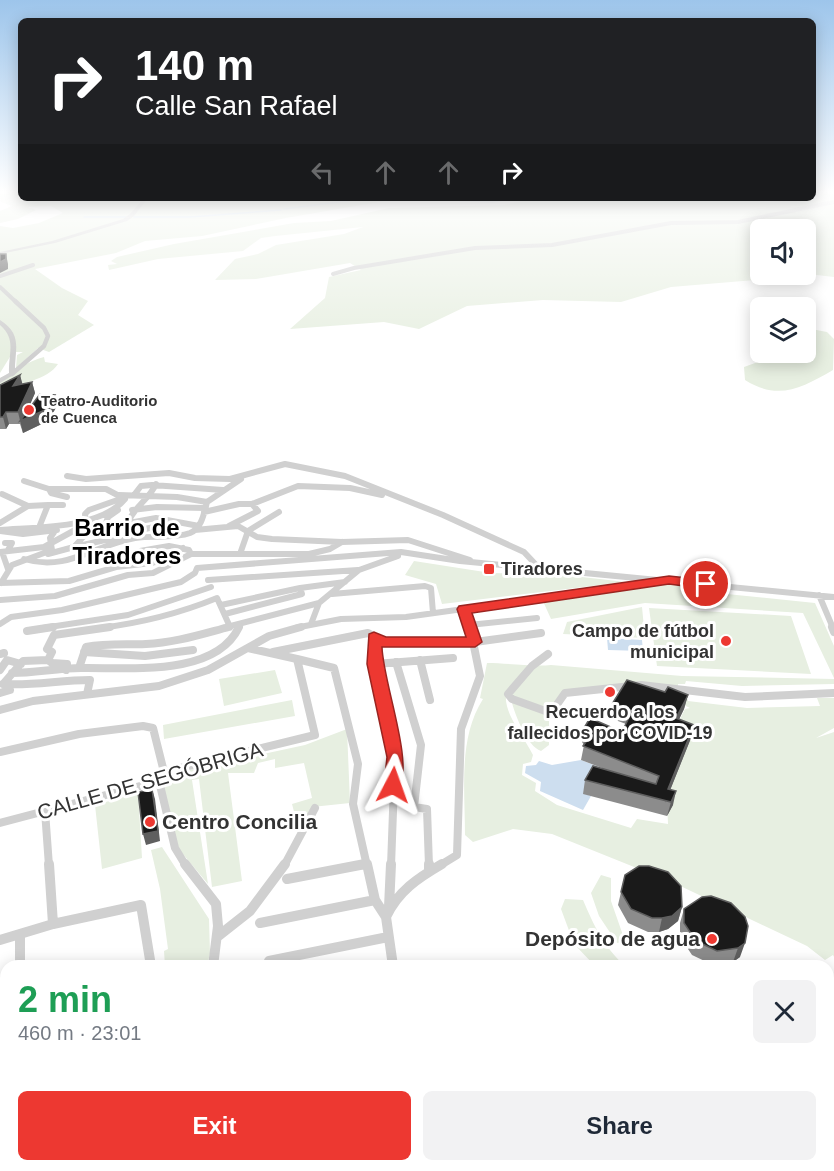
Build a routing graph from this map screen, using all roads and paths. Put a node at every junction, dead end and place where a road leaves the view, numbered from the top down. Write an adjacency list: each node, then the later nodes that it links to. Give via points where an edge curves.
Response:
1 (39, 246): 3 (street)
2 (522, 246): 5 (street, via 475,248 354,267)
3 (0, 253)
4 (33, 265): 6 (street)
5 (333, 274)
6 (0, 276)
7 (0, 287): 9 (street, via 48,336 44,346)
8 (0, 322): 9 (street, via 15,340)
9 (12, 371): 10 (street)
10 (0, 379)
11 (67, 476): 12 (street)
12 (245, 476): 16 (street); 20 (street, via 285,464 345,476)
13 (24, 481): 15 (street)
14 (156, 484): 16 (street); 18 (street, via 141,486); 19 (street)
15 (49, 489): 21 (street); 22 (street, via 106,489)
16 (223, 490): 27 (street)
17 (2, 494): 26 (street)
18 (134, 495): 19 (street); 22 (street)
19 (150, 495): 27 (street); 28 (street)
20 (391, 496): 23 (street, via 351,488 298,486); 56 (street, via 524,552)
21 (67, 497)
22 (121, 499): 30 (street, via 109,510); 30 (street, via 102,504); 33 (street)
23 (252, 504): 27 (street); 34 (street, via 258,511)
24 (48, 505): 25 (street); 26 (street); 32 (street)
25 (63, 505)
26 (28, 506): 35 (street)
27 (206, 507): 28 (street); 37 (street)
28 (132, 510): 31 (street)
29 (279, 512): 39 (street)
30 (86, 520): 33 (street); 36 (street); 44 (street); 45 (street)
31 (128, 524): 33 (street); 37 (street, via 156,518)
32 (40, 525): 35 (street); 36 (street)
33 (105, 526)
34 (229, 526): 37 (street); 39 (street, via 241,526)
35 (1, 528): 36 (street, via 23,534)
36 (59, 529): 44 (street, via 50,538)
37 (195, 529): 40 (street)
38 (140, 530): 40 (street, via 159,526)
39 (248, 531): 42 (street, via 272,539); 52 (street)
40 (167, 533): 41 (street)
41 (127, 540): 45 (street); 53 (street, via 60,563 41,564)
42 (342, 542): 52 (street, via 309,554); 54 (street, via 408,540)
43 (5, 543): 48 (street, via 12,543)
44 (52, 544): 46 (street); 50 (street)
45 (74, 547): 50 (street)
46 (32, 548): 48 (street); 53 (street)
47 (183, 548): 51 (street); 55 (street); 55 (street, via 140,551)
48 (3, 551): 57 (street)
49 (415, 553): 54 (street); 58 (street); 75 (street, via 197,568 180,582 62,610 11,617)
50 (48, 554): 53 (street)
51 (191, 554): 52 (street); 60 (street, via 153,573)
52 (240, 554)
53 (26, 558): 57 (street)
54 (470, 560): 56 (street)
55 (155, 562): 59 (street, via 116,567)
56 (539, 568): 61 (street)
57 (8, 569): 63 (street)
58 (360, 570): 62 (street); 80 (street, via 210,583 128,615)
59 (98, 574): 60 (street); 63 (street, via 62,582)
60 (128, 575): 68 (street, via 55,596)
61 (669, 580): 66 (street); 71 (street)
62 (346, 582): 64 (street); 65 (street)
63 (1, 583)
64 (300, 588): 69 (street); 73 (street, via 302,594)
65 (332, 594): 70 (street); 72 (street, via 425,586 430,588)
66 (819, 595): 67 (street); 81 (street)
67 (834, 597)
68 (0, 600)
69 (219, 602): 73 (street); 93 (street, via 145,622 54,635 47,649 52,652)
70 (319, 603): 76 (street); 77 (street)
71 (464, 609): 72 (street); 78 (street)
72 (434, 613): 77 (street)
73 (225, 615): 79 (street)
74 (537, 618): 78 (street)
75 (0, 624)
76 (240, 624): 79 (street); 94 (street, via 235,638)
77 (311, 624): 86 (street, via 268,636)
78 (469, 625): 85 (street)
79 (230, 627): 84 (street)
80 (27, 631)
81 (834, 632)
82 (541, 633): 85 (street)
83 (374, 637): 85 (street, via 384,642); 89 (street, via 368,633); 98 (street)
84 (187, 638): 87 (street); 88 (street, via 147,644 108,643 86,647)
85 (475, 642): 116 (street, via 480,676 460,729 457,855)
86 (248, 648): 89 (street); 106 (street, via 184,679 159,686)
87 (193, 651): 88 (street, via 145,656); 94 (street)
88 (84, 652): 99 (street)
89 (271, 652): 92 (street)
90 (548, 654): 105 (street, via 508,694 551,713 565,693 641,685 745,697)
91 (453, 658): 95 (street)
92 (297, 659): 110 (street, CALLE DE SEGÓBRIGA, via 315,735); 115 (street, via 334,668 358,764 353,804)
93 (48, 660): 97 (street); 99 (street, via 68,664)
94 (198, 660): 99 (street, via 162,669)
95 (420, 660): 96 (street); 107 (street)
96 (396, 662): 98 (street); 116 (street, via 421,745 414,807 427,809)
97 (21, 664): 100 (street, via 7,660); 101 (street)
98 (375, 664): 119 (street, via 395,757)
99 (72, 669): 101 (street); 102 (street)
100 (0, 670)
101 (12, 674): 103 (street)
102 (90, 680): 103 (street); 106 (street)
103 (5, 686): 104 (street)
104 (0, 693)
105 (834, 693)
106 (87, 694): 108 (street)
107 (430, 700)
108 (0, 710)
109 (0, 752): 110 (street, via 144,725 153,728)
110 (164, 772): 111 (street, CALLE DE SEGÓBRIGA)
111 (159, 781): 113 (street, CALLE DE SEGÓBRIGA); 123 (street, via 175,848 216,904)
112 (315, 808): 123 (street, via 276,881 238,924)
113 (45, 811): 114 (street, CALLE DE SEGÓBRIGA); 121 (street)
114 (0, 823)
115 (366, 864): 117 (street); 118 (street)
116 (429, 871): 119 (street, via 395,898)
117 (287, 879)
118 (375, 900): 119 (street); 120 (street)
119 (387, 913): 124 (street)
120 (260, 923)
121 (53, 924): 122 (street); 127 (street, via 141,905)
122 (20, 935): 125 (street); 126 (street)
123 (217, 937): 128 (street)
124 (388, 937): 129 (street); 130 (street)
125 (0, 940)
126 (20, 960)
127 (151, 960)
128 (214, 960)
129 (274, 960)
130 (392, 960)

